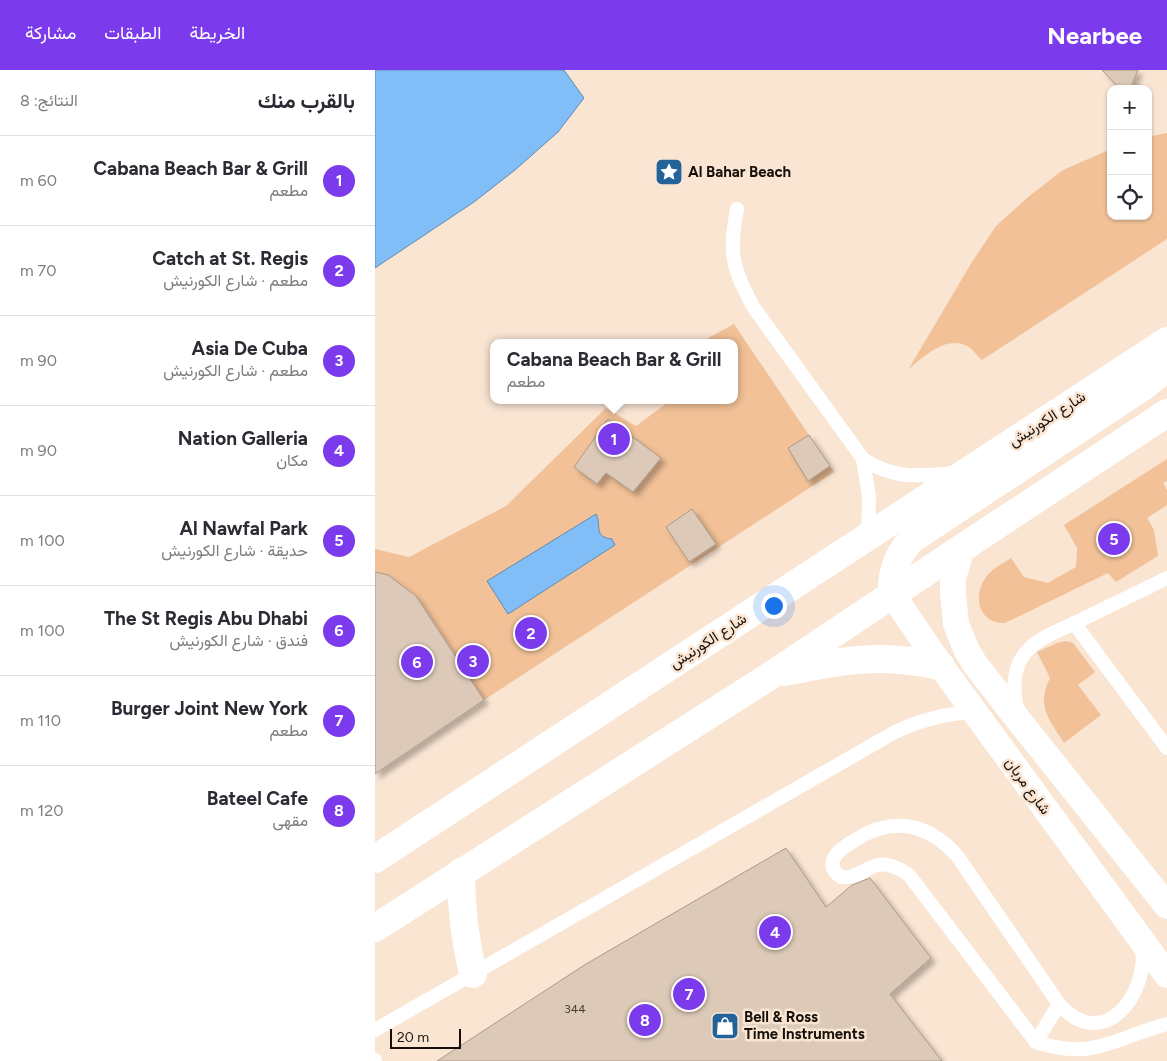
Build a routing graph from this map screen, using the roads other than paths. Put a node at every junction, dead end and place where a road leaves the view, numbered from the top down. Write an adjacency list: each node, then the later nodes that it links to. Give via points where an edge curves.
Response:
1 (737, 210): 5 (lane, via 732,243 744,290)
2 (1167, 340): 6 (main road, شارع الكورنيش)
3 (1167, 367): 10 (main road, via 1144,386 912,539 896,561)
4 (1167, 413): 8 (main road)
5 (863, 459): 6 (lane, via 902,475); 7 (lane, via 869,497)
6 (966, 472): 7 (main road, شارع الكورنيش)
7 (868, 536): 17 (main road, شارع الكورنيش)
8 (962, 548): 10 (main road); 15 (street, via 953,578 956,624 975,664)
9 (1167, 578): 11 (lane)
10 (893, 594): 12 (street, شارع مربان); 13 (main road)
11 (1074, 623): 15 (lane, via 1037,642 1017,666 1014,684); 16 (lane)
12 (941, 666): 13 (main road, via 879,659 825,664); 14 (street, شارع مربان)
13 (773, 674): 18 (main road)
14 (975, 712): 21 (street, شارع مربان); 22 (lane, via 938,716 895,732)
15 (1020, 722): 19 (street)
16 (1167, 748)
17 (375, 858)
18 (461, 872): 20 (main road); 22 (main road, via 464,927)
19 (1167, 906)
20 (375, 928)
21 (1141, 940): 23 (street, شارع مربان); 24 (lane, via 1140,978 1131,1000 1116,1016 1086,1022 1075,1018)
22 (473, 974): 26 (lane)
23 (1167, 975)
24 (1059, 1004): 27 (lane); 27 (lane, via 958,857 936,836 908,826 881,828 846,845 836,855 832,867 841,877 847,878 881,864 909,874)
25 (1167, 1024): 27 (lane, via 1098,1057 1071,1058 1047,1050)
26 (375, 1030)
27 (1036, 1042)

